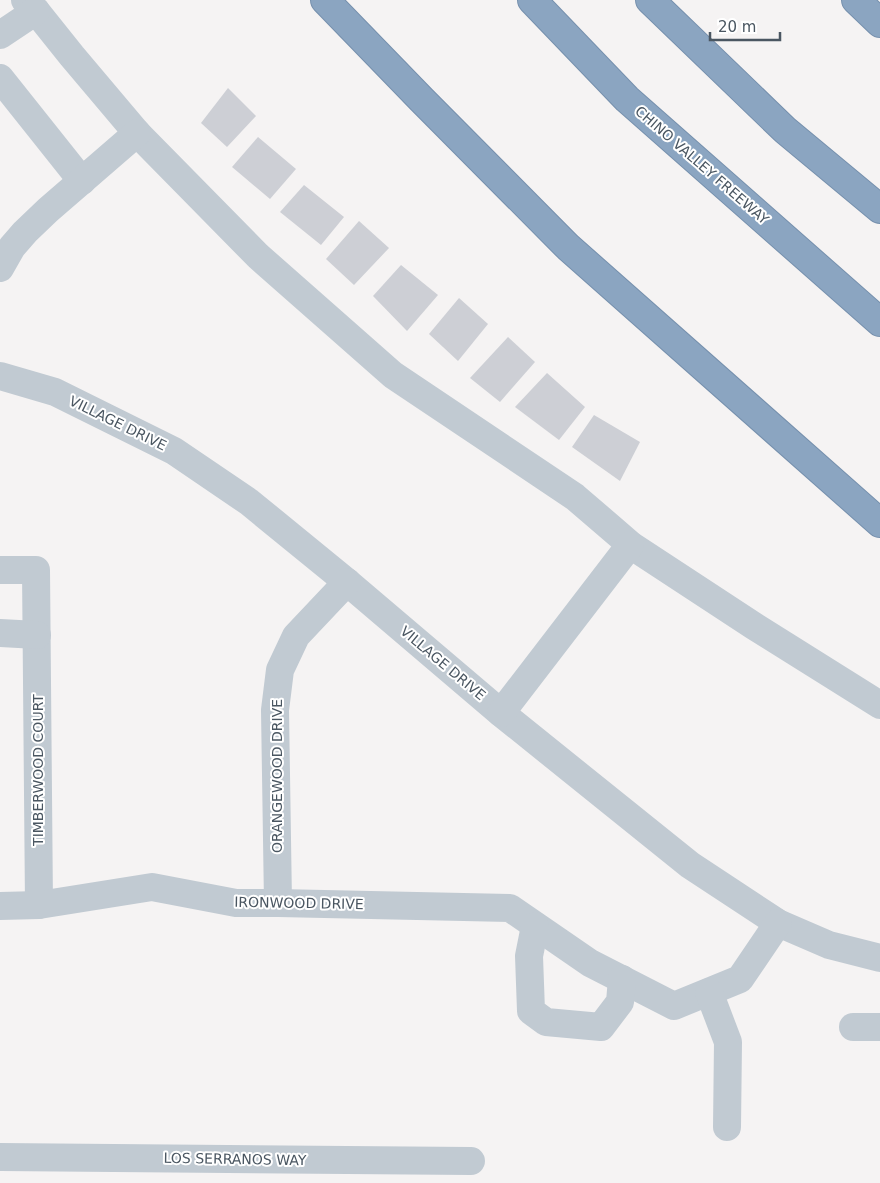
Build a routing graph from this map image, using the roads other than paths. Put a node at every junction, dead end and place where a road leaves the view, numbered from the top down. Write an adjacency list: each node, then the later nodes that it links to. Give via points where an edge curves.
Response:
1 (326, 0): 15 (highway, via 568,246)
2 (532, 0): 13 (highway, CHINO VALLEY FREEWAY, via 627,99)
3 (650, 0): 11 (highway, via 785,130)
4 (856, 0): 6 (highway)
5 (30, 5): 7 (street); 9 (street)
6 (880, 23)
7 (0, 35)
8 (0, 78): 10 (street)
9 (137, 134): 10 (street); 16 (street, via 258,256 393,374 575,497)
10 (82, 181): 12 (street, via 25,232)
11 (880, 209)
12 (0, 268)
13 (880, 322)
14 (0, 376): 18 (street, VILLAGE DRIVE, via 55,392 174,451 249,502)
15 (880, 523)
16 (630, 545): 21 (street); 22 (street)
17 (0, 570): 20 (street, TIMBERWOOD COURT, via 36,570)
18 (347, 582): 22 (street, VILLAGE DRIVE); 23 (street, ORANGEWOOD DRIVE, via 296,636 280,670 275,710)
19 (0, 633): 20 (street)
20 (36, 634): 24 (street, TIMBERWOOD COURT)
21 (880, 705)
22 (502, 713): 26 (street, VILLAGE DRIVE, via 690,865)
23 (278, 902): 24 (street, IRONWOOD DRIVE, via 236,903 152,887); 27 (street, IRONWOOD DRIVE, via 510,908)
24 (39, 905): 25 (street, IRONWOOD DRIVE)
25 (0, 906)
26 (778, 923): 28 (street, VILLAGE DRIVE, via 829,945); 30 (street, IRONWOOD DRIVE, via 740,979)
27 (535, 926): 29 (street, IRONWOOD DRIVE, via 590,964); 29 (street, via 529,956 531,1010 546,1022 601,1027 620,1002)
28 (880, 958)
29 (622, 979): 30 (street, IRONWOOD DRIVE, via 674,1006)
30 (709, 992): 33 (street, via 728,1042)
31 (853, 1027): 32 (street)
32 (880, 1027)
33 (727, 1127)
34 (0, 1157): 35 (street, LOS SERRANOS WAY)
35 (471, 1161)

